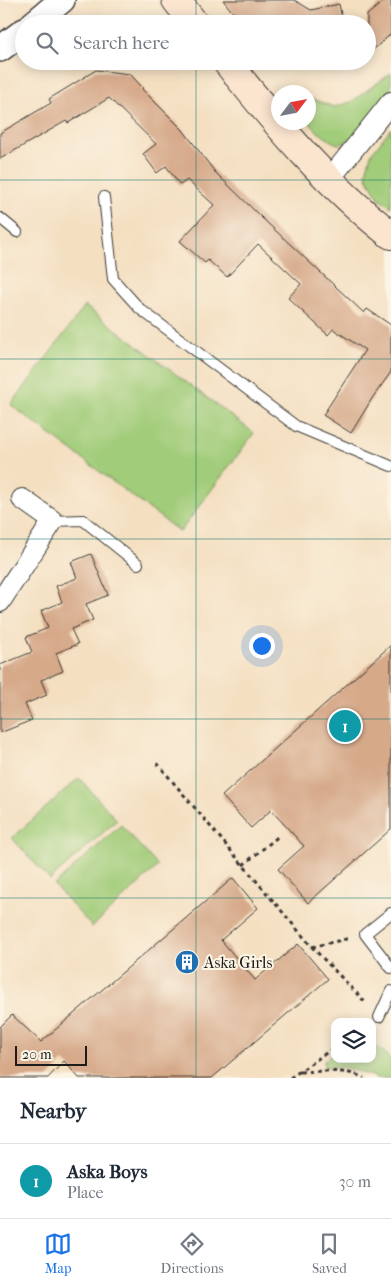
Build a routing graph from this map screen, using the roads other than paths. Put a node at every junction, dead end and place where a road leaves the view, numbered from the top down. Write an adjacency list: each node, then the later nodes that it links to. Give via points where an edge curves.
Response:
1 (62, 0): 3 (street)
2 (176, 0): 4 (main road)
3 (44, 15)
4 (188, 15)
5 (15, 38): 6 (street)
6 (0, 49)
7 (234, 70): 9 (main road)
8 (391, 102): 9 (street)
9 (329, 180): 13 (main road)
10 (104, 197): 14 (lane, via 113,279 140,310 296,426)
11 (0, 218): 12 (lane)
12 (17, 232)
13 (391, 235)
14 (391, 466)
15 (22, 499): 16 (street)
16 (53, 521): 17 (lane, via 84,520); 18 (street)
17 (138, 564)
18 (0, 602)
19 (391, 913): 20 (lane, via 365,934)
20 (391, 968)
21 (391, 991): 22 (lane)
22 (379, 1017)

